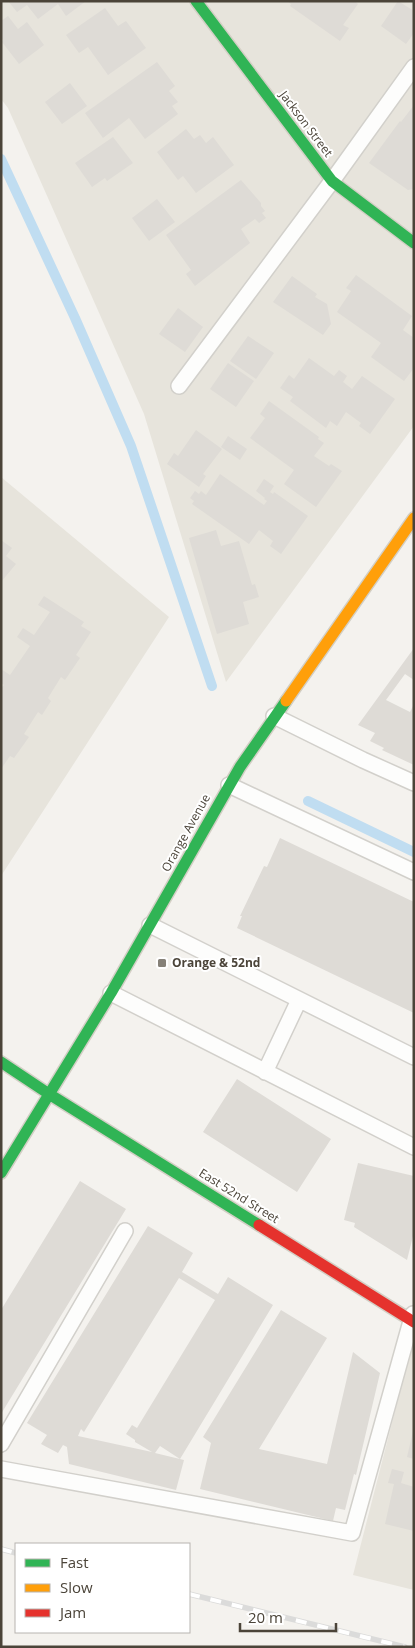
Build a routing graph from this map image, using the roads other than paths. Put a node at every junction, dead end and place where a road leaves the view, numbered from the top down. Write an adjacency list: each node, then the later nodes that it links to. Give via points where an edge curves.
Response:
1 (196, 1): 3 (street, Jackson Street)
2 (414, 67): 3 (lane)
3 (332, 181): 4 (street, Jackson Street); 5 (lane)
4 (414, 243)
5 (179, 386)
6 (414, 518): 7 (street, Orange Avenue)
7 (274, 716): 8 (lane); 9 (street, Orange Avenue)
8 (414, 783)
9 (229, 785): 10 (lane); 11 (street, Orange Avenue)
10 (414, 872)
11 (150, 925): 12 (street, Orange Avenue); 13 (lane)
12 (111, 993): 16 (lane); 17 (street, Orange Avenue)
13 (300, 1000): 14 (lane); 16 (lane)
14 (414, 1057)
15 (1, 1062): 17 (street, East 52nd Street)
16 (265, 1072): 18 (lane)
17 (49, 1094): 19 (street, Orange Avenue); 21 (street, East 52nd Street)
18 (414, 1147)
19 (1, 1173)
20 (125, 1231): 22 (lane)
21 (413, 1317): 23 (lane, via 352,1533)
22 (1, 1444)
23 (1, 1469)

